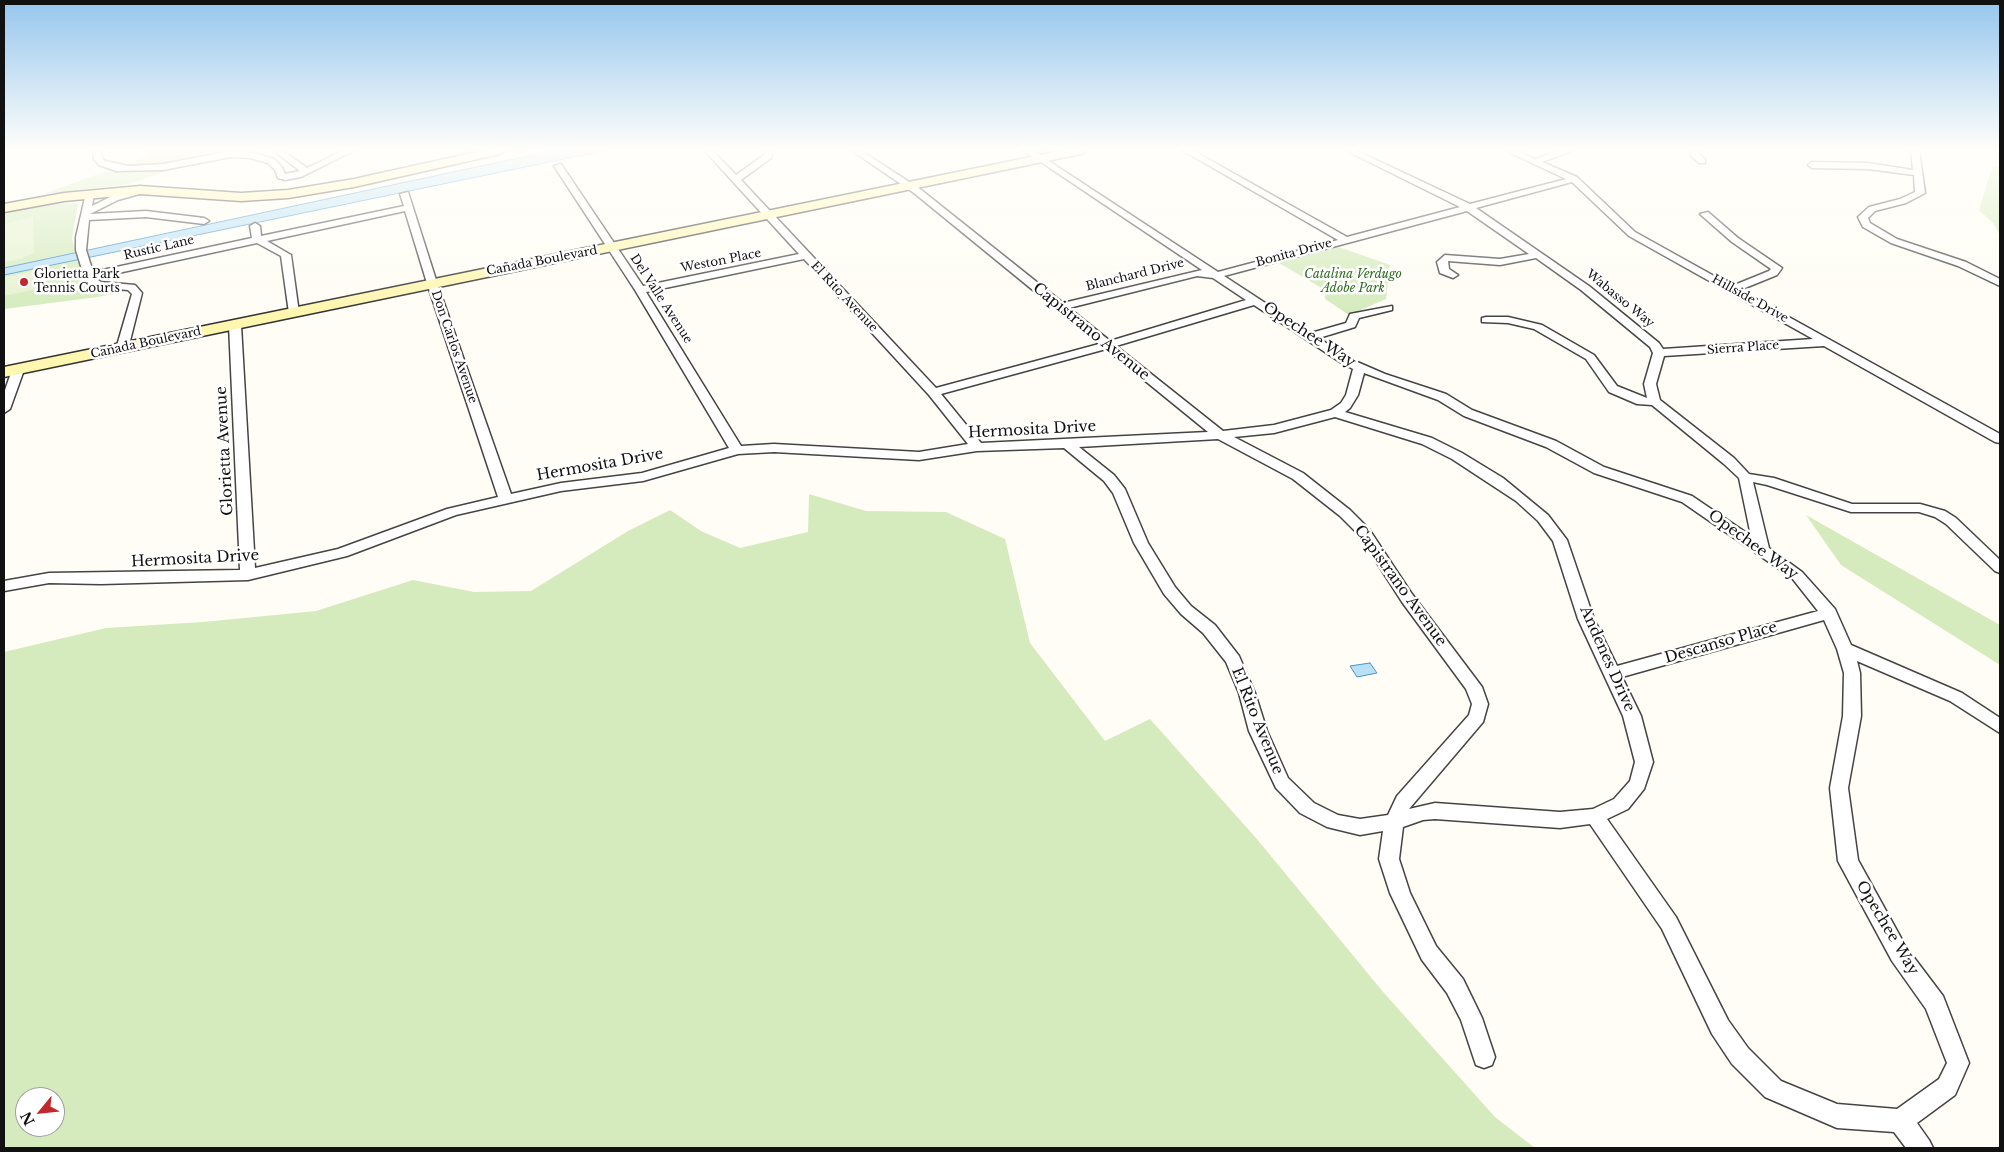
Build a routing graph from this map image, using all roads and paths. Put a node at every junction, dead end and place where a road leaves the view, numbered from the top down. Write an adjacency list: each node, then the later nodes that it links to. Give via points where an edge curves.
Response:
1 (30, 204): 17 (main road)
2 (87, 204): 19 (street)
3 (105, 204): 19 (street)
4 (409, 204): 15 (street, Don Carlos Avenue)
5 (582, 204): 25 (street, Del Valle Avenue)
6 (758, 204): 20 (street, El Rito Avenue)
7 (820, 204): 20 (main road, Cañada Boulevard)
8 (931, 204): 36 (street, Capistrano Avenue)
9 (1110, 204): 28 (street, Opechee Way)
10 (1280, 204): 24 (street)
11 (1461, 204): 16 (street, Wabasso Way)
12 (1480, 204): 16 (street, Bonita Drive)
13 (1600, 204): 33 (street, Hillside Drive, via 1632,234)
14 (1892, 204): 32 (street, via 1872,209 1863,217 1866,225 1894,241 1962,264)
15 (410, 207): 23 (street, Rustic Lane); 31 (street, Don Carlos Avenue)
16 (1468, 207): 24 (street, Bonita Drive); 26 (street, Wabasso Way)
17 (4, 208)
18 (1706, 214): 33 (street, via 1735,240 1777,268 1773,273)
19 (85, 215): 21 (street, via 146,214); 30 (street, via 83,254)
20 (768, 215): 25 (main road, Cañada Boulevard); 27 (street, El Rito Avenue)
21 (204, 221)
22 (255, 226): 23 (street)
23 (257, 239): 30 (street, Rustic Lane); 38 (street, via 286,255)
24 (1344, 240): 28 (street, Bonita Drive)
25 (610, 247): 31 (main road, Cañada Boulevard); 34 (street, Del Valle Avenue)
26 (1538, 255): 29 (street, via 1500,262 1445,258 1442,262 1444,271); 45 (street, Wabasso Way, via 1585,288 1655,345)
27 (806, 256): 34 (street, Weston Place); 48 (street, El Rito Avenue)
28 (1217, 274): 35 (street, Opechee Way); 36 (street, Blanchard Drive, via 1197,273)
29 (1453, 275)
30 (89, 276): 44 (street, via 94,284 136,289)
31 (432, 283): 38 (main road, Cañada Boulevard); 58 (street, Don Carlos Avenue)
32 (2000, 283)
33 (1734, 289): 42 (street, Hillside Drive)
34 (640, 290): 56 (street, Del Valle Avenue)
35 (1256, 301): 41 (street, Opechee Way); 43 (street)
36 (1060, 307): 43 (street, Capistrano Avenue)
37 (1388, 308): 41 (street, via 1354,316 1351,325)
38 (294, 313): 40 (main road, Cañada Boulevard)
39 (1486, 320): 49 (street, via 1508,320 1538,328 1590,357 1613,389)
40 (235, 324): 44 (main road, Cañada Boulevard); 61 (street, Glorietta Avenue)
41 (1311, 337): 46 (street, Opechee Way)
42 (1826, 342): 45 (street, Sierra Place); 53 (street, Hillside Drive)
43 (1107, 345): 48 (street); 52 (street, Capistrano Avenue)
44 (122, 349): 47 (main road, Cañada Boulevard)
45 (1659, 353): 49 (street, via 1650,384)
46 (1359, 368): 51 (street, via 1352,395 1346,405); 59 (street, Opechee Way, via 1442,396 1468,413 1551,444 1599,470 1686,499)
47 (11, 371): 50 (street)
48 (933, 392): 55 (street, El Rito Avenue)
49 (1655, 402): 57 (street)
50 (4, 409)
51 (1335, 413): 52 (street, Hermosita Drive, via 1274,429); 65 (street, Andenes Drive, via 1396,430 1457,456 1498,481 1543,518 1560,540 1586,619)
52 (1220, 435): 54 (street, Hermosita Drive); 68 (street, Capistrano Avenue, via 1298,476 1345,513 1364,532 1407,598 1474,687 1480,704 1477,717 1404,801)
53 (2000, 439)
54 (1067, 444): 55 (street, Hermosita Drive); 68 (street, El Rito Avenue, via 1109,478 1120,492 1142,543 1169,590 1209,629 1233,660 1258,730 1282,783 1307,808 1334,822 1360,827)
55 (977, 446): 56 (street, Hermosita Drive, via 919,456 774,448)
56 (738, 450): 58 (street, Hermosita Drive, via 643,477 561,487)
57 (1745, 476): 59 (street); 60 (street, via 1851,508 1920,508 1940,514)
58 (506, 500): 61 (street, Hermosita Drive, via 452,512 342,553)
59 (1762, 550): 63 (street, Opechee Way, via 1797,575)
60 (2000, 568)
61 (248, 575): 62 (street, Hermosita Drive, via 50,578)
62 (4, 586)
63 (1829, 613): 64 (street, Opechee Way); 65 (street, Descanso Place)
64 (1845, 648): 66 (street, via 1956,697); 70 (street, Opechee Way, via 1852,673 1852,716 1838,788 1848,861 1899,954 1935,1003 1958,1062 1947,1087)
65 (1613, 673): 67 (street, Andenes Drive, via 1632,716 1644,762 1638,784 1622,804)
66 (2000, 726)
67 (1595, 816): 68 (street, Andenes Drive, via 1560,820 1435,810); 70 (street, via 1669,923 1720,1027 1756,1073 1773,1089 1837,1116)
68 (1394, 822): 69 (street, Capistrano Avenue, via 1389,859 1400,894 1429,954 1455,986 1471,1018)
69 (1484, 1057)
70 (1900, 1121): 71 (street)
71 (1921, 1148)

